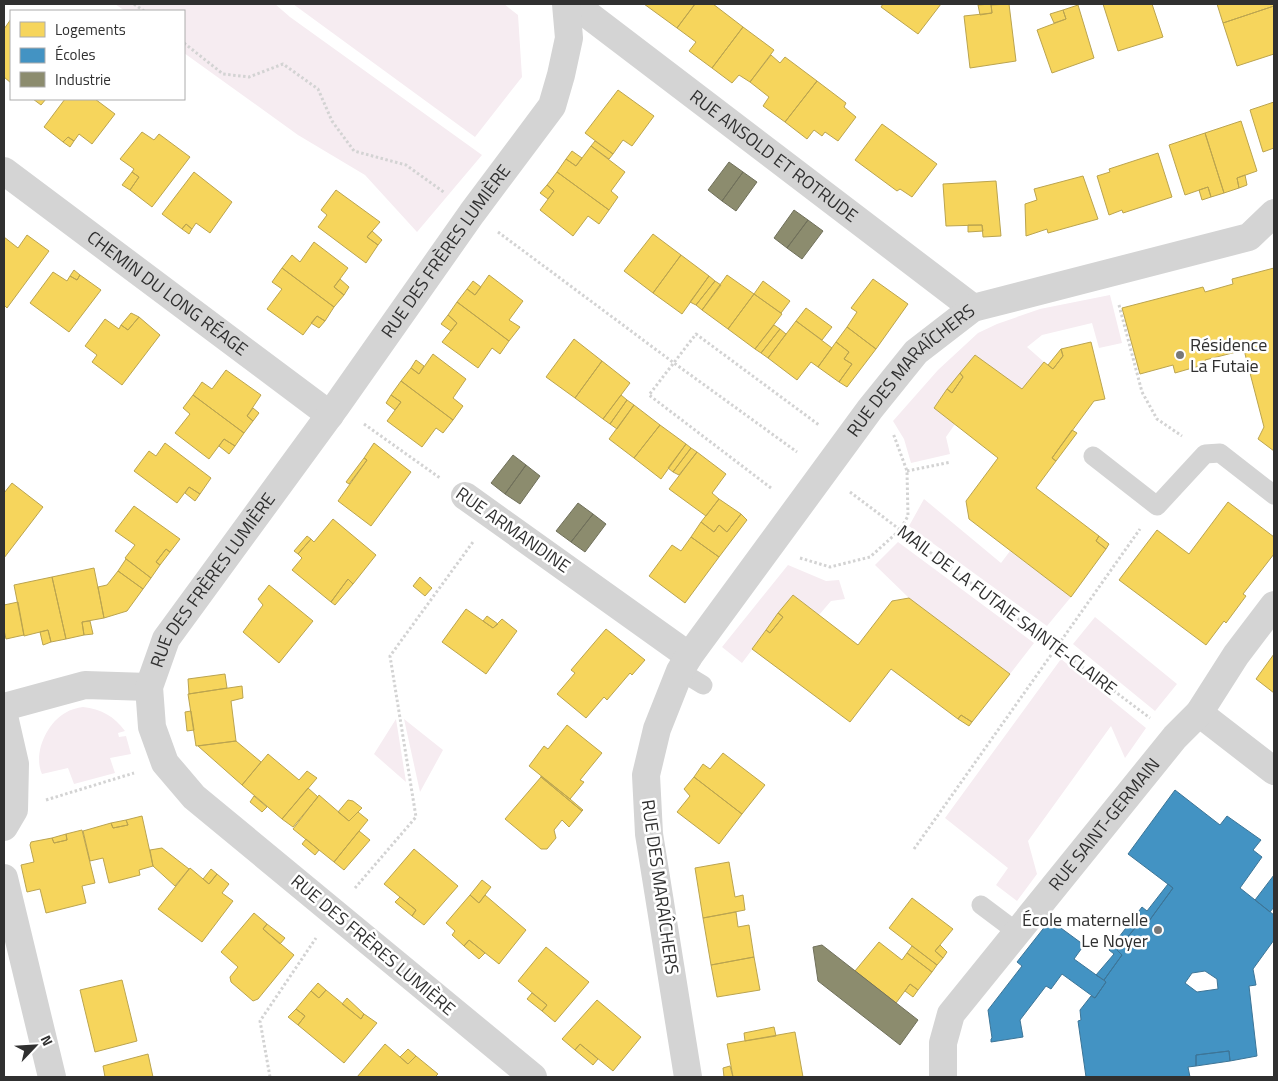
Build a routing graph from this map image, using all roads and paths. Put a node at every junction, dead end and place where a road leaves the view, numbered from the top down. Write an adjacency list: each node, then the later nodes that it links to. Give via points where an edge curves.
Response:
1 (566, 4): 12 (street, RUE DES FRÈRES LUMIÈRE, via 568,38 552,106)
2 (574, 4): 9 (street, RUE ANSOLD ET ROTRUDE)
3 (185, 44): 5 (path, via 223,74 249,77 283,64 318,90 332,120 354,151 406,166)
4 (4, 171): 12 (street, CHEMIN DU LONG RÉAGE)
5 (451, 197)
6 (1274, 213): 8 (street, RUE DES MARAÎCHERS, via 1249,237)
7 (493, 229): 10 (path)
8 (1111, 272): 9 (street, RUE DES MARAÎCHERS); 14 (path, via 1142,392 1157,419)
9 (973, 308): 11 (street, RUE DES MARAÎCHERS, via 916,352)
10 (674, 363): 13 (path, via 696,334); 16 (path); 20 (path, via 649,395)
11 (870, 409): 18 (path, via 893,433); 26 (street, RUE DES MARAÎCHERS)
12 (333, 410): 22 (path, RUE ARMANDINE); 30 (street, RUE DES FRÈRES LUMIÈRE, via 166,639)
13 (823, 429)
14 (1205, 454): 21 (lane, via 1220,453); 23 (lane)
15 (1093, 456): 23 (lane)
16 (804, 457)
17 (951, 462): 18 (path)
18 (907, 471): 25 (path, via 908,516)
19 (847, 490): 25 (path, MAIL DE LA FUTAIE SAINTE-CLAIRE)
20 (777, 493)
21 (1274, 495)
22 (465, 496): 24 (street, RUE ARMANDINE)
23 (1157, 506): 28 (path)
24 (493, 515): 29 (street, RUE ARMANDINE); 40 (path, via 390,656 416,817)
25 (900, 530): 26 (path, via 870,556 830,567); 28 (path, MAIL DE LA FUTAIE SAINTE-CLAIRE)
26 (769, 547): 29 (street, RUE DES MARAÎCHERS)
27 (1274, 604): 33 (street, RUE SAINT-GERMAIN)
28 (1056, 648): 33 (path, MAIL DE LA FUTAIE SAINTE-CLAIRE); 37 (path)
29 (691, 670): 45 (street, RUE DES MARAÎCHERS, via 657,729 646,774 649,834)
30 (149, 687): 31 (street, via 84,685); 34 (street, RUE DES FRÈRES LUMIÈRE, via 152,727)
31 (4, 707)
32 (4, 716): 36 (street, via 15,764)
33 (1188, 724): 35 (street); 41 (street, RUE SAINT-GERMAIN)
34 (165, 763): 36 (path); 40 (street, RUE DES FRÈRES LUMIÈRE, via 194,797)
35 (1274, 771)
36 (9, 818)
37 (914, 849)
38 (4, 878): 42 (street)
39 (982, 905): 41 (lane)
40 (334, 912): 43 (path, via 260,1021); 44 (street, RUE DES FRÈRES LUMIÈRE)
41 (1017, 932): 46 (street, RUE SAINT-GERMAIN, via 951,1014 943,1043)
42 (52, 1077)
43 (270, 1077)
44 (533, 1077)
45 (688, 1077)
46 (943, 1077)

